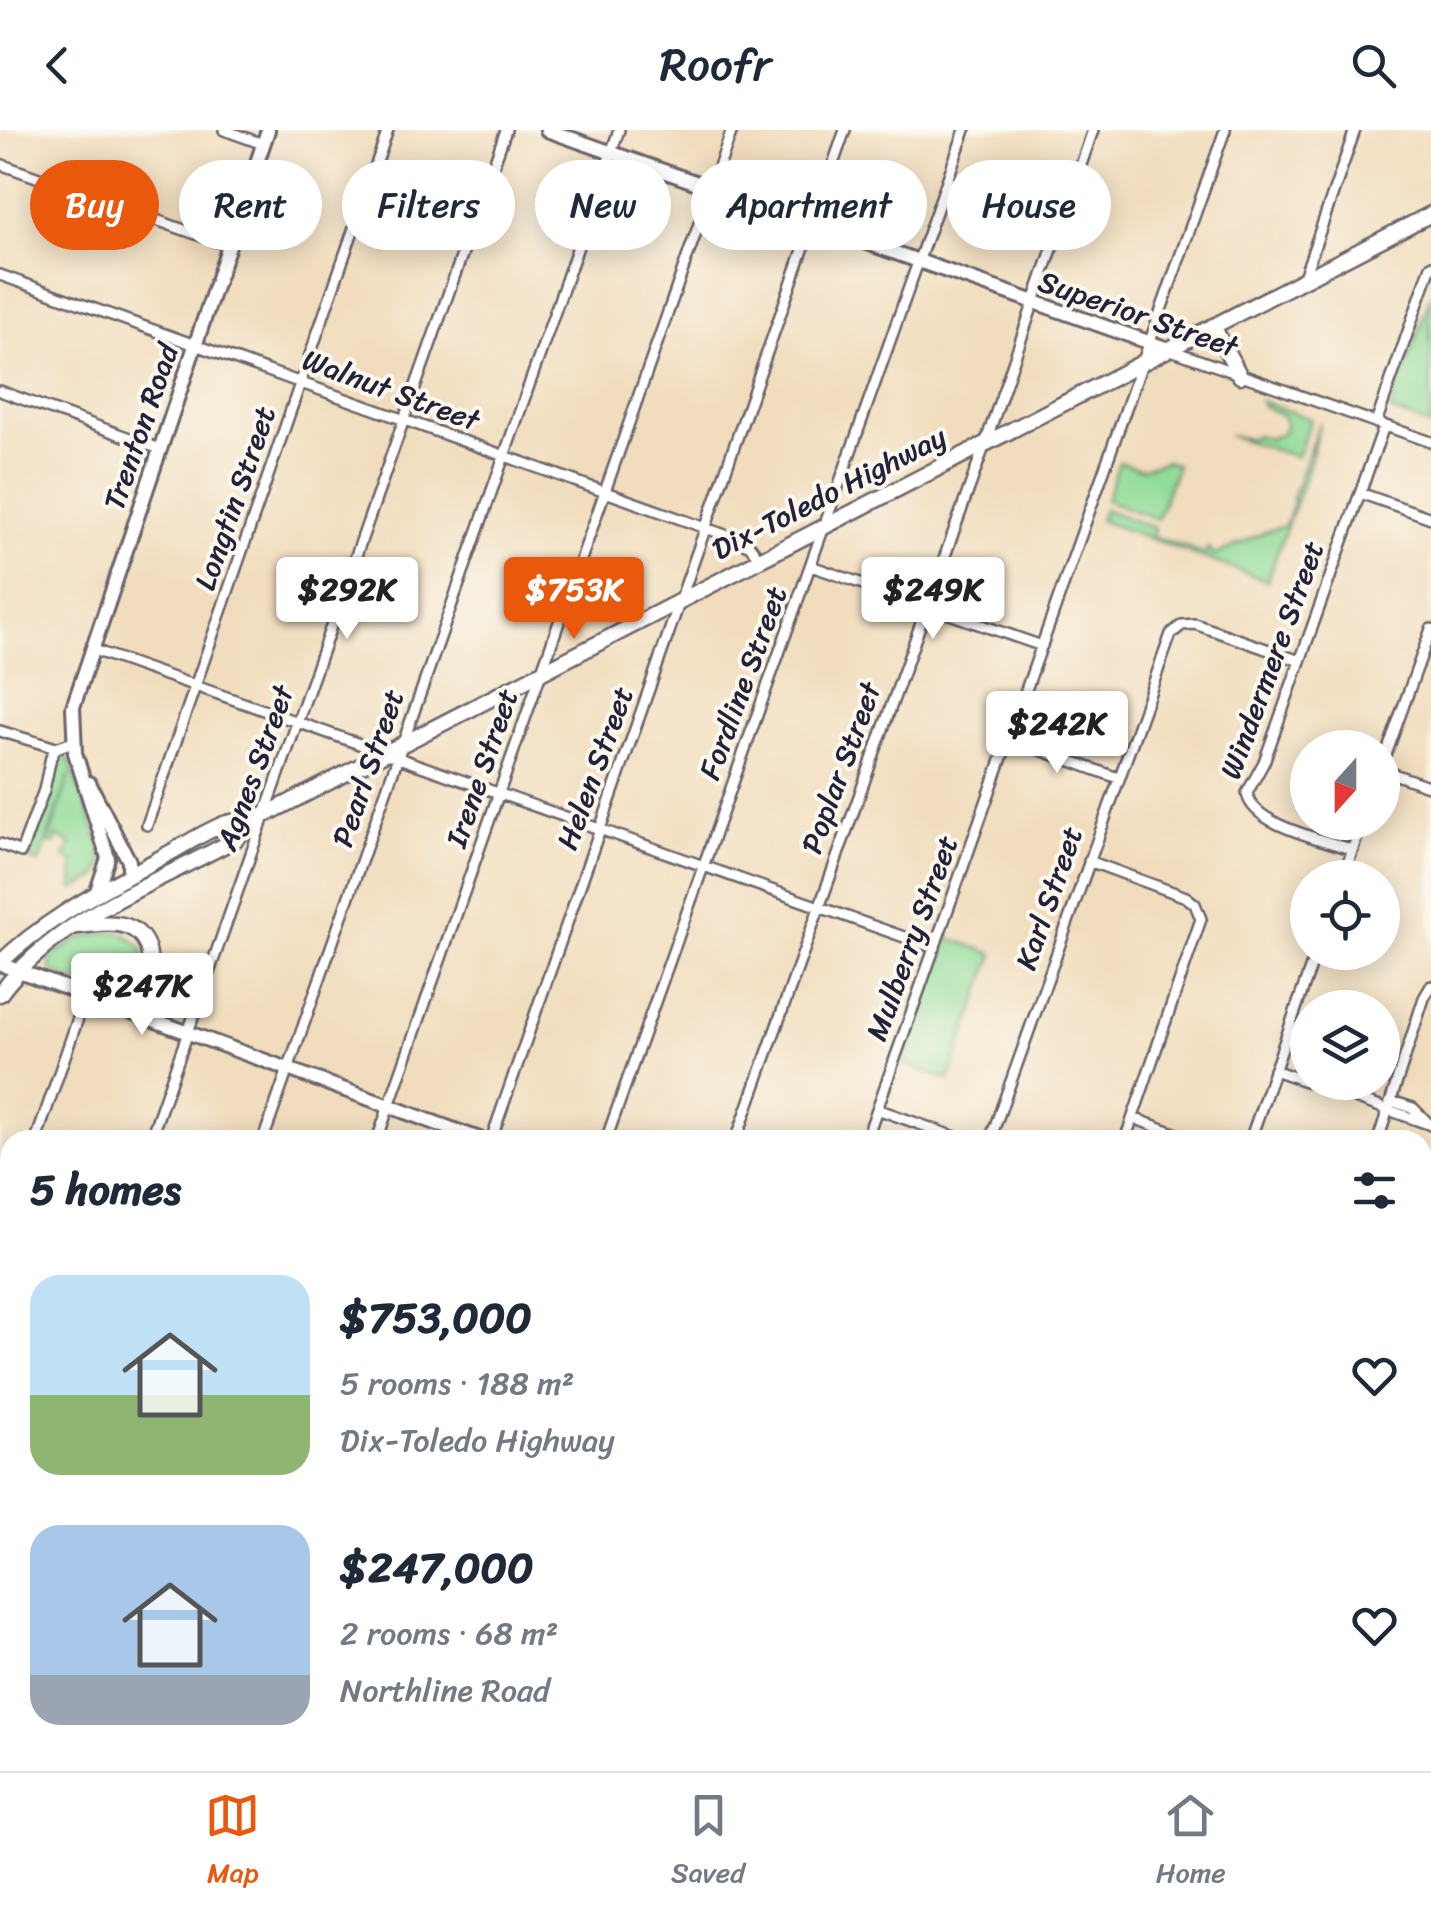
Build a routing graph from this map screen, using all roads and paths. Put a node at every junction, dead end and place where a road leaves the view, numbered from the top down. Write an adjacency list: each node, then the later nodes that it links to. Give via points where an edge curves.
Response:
1 (224, 130): 13 (street)
2 (268, 130): 13 (street, Trenton Road)
3 (388, 130): 37 (street, Longtin Street)
4 (506, 130): 39 (street, Agnes Street)
5 (547, 130): 14 (street, Superior Street)
6 (619, 130): 14 (street, Pearl Street)
7 (732, 130): 16 (street, Irene Street)
8 (845, 130): 17 (street, Helen Street)
9 (965, 130): 26 (street, Fordline Street)
10 (1092, 130): 30 (street, Poplar Street)
11 (1225, 130): 32 (street, Mulberry Street)
12 (1355, 130): 29 (street)
13 (263, 144): 15 (street, Trenton Road)
14 (610, 153): 19 (street, Superior Street); 44 (street, Pearl Street)
15 (258, 160)
16 (722, 160)
17 (835, 160)
18 (0, 164): 21 (street)
19 (691, 182)
20 (1431, 214): 29 (main road, Dix-Toledo Highway)
21 (179, 228)
22 (691, 248): 45 (street, Irene Street)
23 (228, 250): 33 (street, Trenton Road)
24 (804, 250): 49 (street, Helen Street)
25 (883, 250): 26 (street, Superior Street)
26 (919, 263): 30 (street, Superior Street); 48 (street, Fordline Street)
27 (1431, 266): 40 (street, Windermere Street)
28 (0, 276): 33 (street, Walnut Street)
29 (1303, 280): 31 (main road, Dix-Toledo Highway)
30 (1033, 303): 32 (street, Superior Street); 42 (street, Poplar Street)
31 (1213, 326): 34 (main road, Dix-Toledo Highway); 36 (main road)
32 (1150, 343): 34 (street, Superior Street); 35 (street, Mulberry Street)
33 (195, 346): 37 (street, Walnut Street); 43 (street, Trenton Road)
34 (1168, 349): 35 (main road, Dix-Toledo Highway); 36 (street, Superior Street)
35 (1144, 361): 42 (main road, Dix-Toledo Highway); 55 (street, Mulberry Street)
36 (1240, 376): 40 (street, Superior Street)
37 (300, 384): 39 (street, Walnut Street); 59 (street, Longtin Street)
38 (0, 390): 43 (street)
39 (403, 421): 44 (street, Walnut Street); 60 (street, Agnes Street)
40 (1380, 424): 41 (street, Superior Street); 46 (street, Windermere Street)
41 (1431, 442)
42 (985, 444): 48 (main road, Dix-Toledo Highway); 53 (street, Poplar Street)
43 (160, 449): 56 (street, Trenton Road)
44 (504, 457): 45 (street, Walnut Street); 66 (street, Pearl Street)
45 (604, 493): 49 (street, Walnut Street); 58 (street, Irene Street)
46 (1360, 493): 47 (street); 57 (street, Windermere Street)
47 (1431, 518)
48 (826, 525): 50 (main road, Dix-Toledo Highway); 51 (street, Fordline Street)
49 (706, 528): 50 (street, Walnut Street, via 750,546); 52 (street, Helen Street)
50 (760, 559): 52 (main road, Dix-Toledo Highway)
51 (811, 566): 53 (street); 80 (street, Fordline Street)
52 (682, 600): 58 (main road, Dix-Toledo Highway); 74 (street, Helen Street)
53 (926, 606): 55 (street); 83 (street, Poplar Street)
54 (1431, 630): 61 (street)
55 (1042, 646): 63 (street, Mulberry Street)
56 (91, 649): 59 (street); 64 (street, Trenton Road, via 72,707)
57 (1300, 661): 69 (street, Karl Street, via 1206,628 1179,627 1169,638); 77 (street, Windermere Street, via 1264,762 1248,786 1248,801 1262,817)
58 (543, 671): 66 (main road, Dix-Toledo Highway); 71 (street, Irene Street)
59 (196, 687): 60 (street); 73 (street, Longtin Street)
60 (298, 723): 66 (street); 72 (street, Agnes Street)
61 (1395, 730)
62 (0, 731): 65 (street)
63 (1010, 738): 69 (street); 86 (street, Mulberry Street)
64 (73, 742): 65 (street); 67 (street, Trenton Road)
65 (56, 748): 76 (street, via 21,852)
66 (394, 751): 71 (street); 72 (main road, Dix-Toledo Highway); 95 (street, Pearl Street)
67 (83, 775): 81 (street, Trenton Road, via 120,841); 82 (street, Trenton Road, via 108,858)
68 (1400, 775): 70 (street)
69 (1118, 778): 79 (street, Karl Street)
70 (1431, 788)
71 (500, 794): 74 (street); 99 (street, Irene Street)
72 (258, 818): 81 (main road, Dix-Toledo Highway, via 226,824); 84 (main road, Dix-Toledo Highway, via 236,839); 94 (street, Agnes Street)
73 (147, 824)
74 (599, 830): 80 (street); 109 (street, Helen Street)
75 (1356, 840): 77 (street)
76 (0, 844)
77 (1353, 850): 78 (street)
78 (1349, 860)
79 (1088, 862): 102 (street, via 1186,897 1201,919); 114 (street, Karl Street)
80 (704, 867): 83 (street); 110 (street, Fordline Street)
81 (129, 876): 82 (main road, Dix-Toledo Highway); 84 (main road, via 119,894)
82 (96, 894): 87 (main road, Dix-Toledo Highway)
83 (818, 908): 86 (street); 111 (street, Poplar Street)
84 (89, 916): 85 (main road, Dix-Toledo Highway)
85 (72, 927): 88 (main road, Dix-Toledo Highway); 93 (main road, via 124,926 145,943 146,977)
86 (935, 948): 101 (street, Mulberry Street)
87 (0, 964): 88 (street)
88 (18, 970): 91 (main road, Dix-Toledo Highway); 92 (street)
89 (1310, 970): 96 (street)
90 (1431, 986): 100 (street)
91 (0, 994)
92 (86, 996): 93 (street); 104 (street)
93 (111, 1005): 94 (street)
94 (188, 1032): 95 (street); 105 (street, Agnes Street)
95 (288, 1069): 99 (street); 106 (street, Pearl Street)
96 (1274, 1070): 97 (street); 117 (street)
97 (1290, 1076)
98 (1370, 1100): 100 (street)
99 (389, 1106): 107 (street, Irene Street); 108 (street)
100 (1390, 1106): 103 (street); 118 (street)
101 (877, 1110): 112 (street, Mulberry Street); 113 (street)
102 (1133, 1118): 115 (street); 116 (street)
103 (1430, 1125)
104 (39, 1130)
105 (154, 1130)
106 (266, 1130)
107 (380, 1130)
108 (455, 1130)
109 (494, 1130)
110 (610, 1130)
111 (740, 1130)
112 (870, 1130)
113 (935, 1130)
114 (994, 1130)
115 (1129, 1130)
116 (1166, 1130)
117 (1253, 1130)
118 (1382, 1130)

